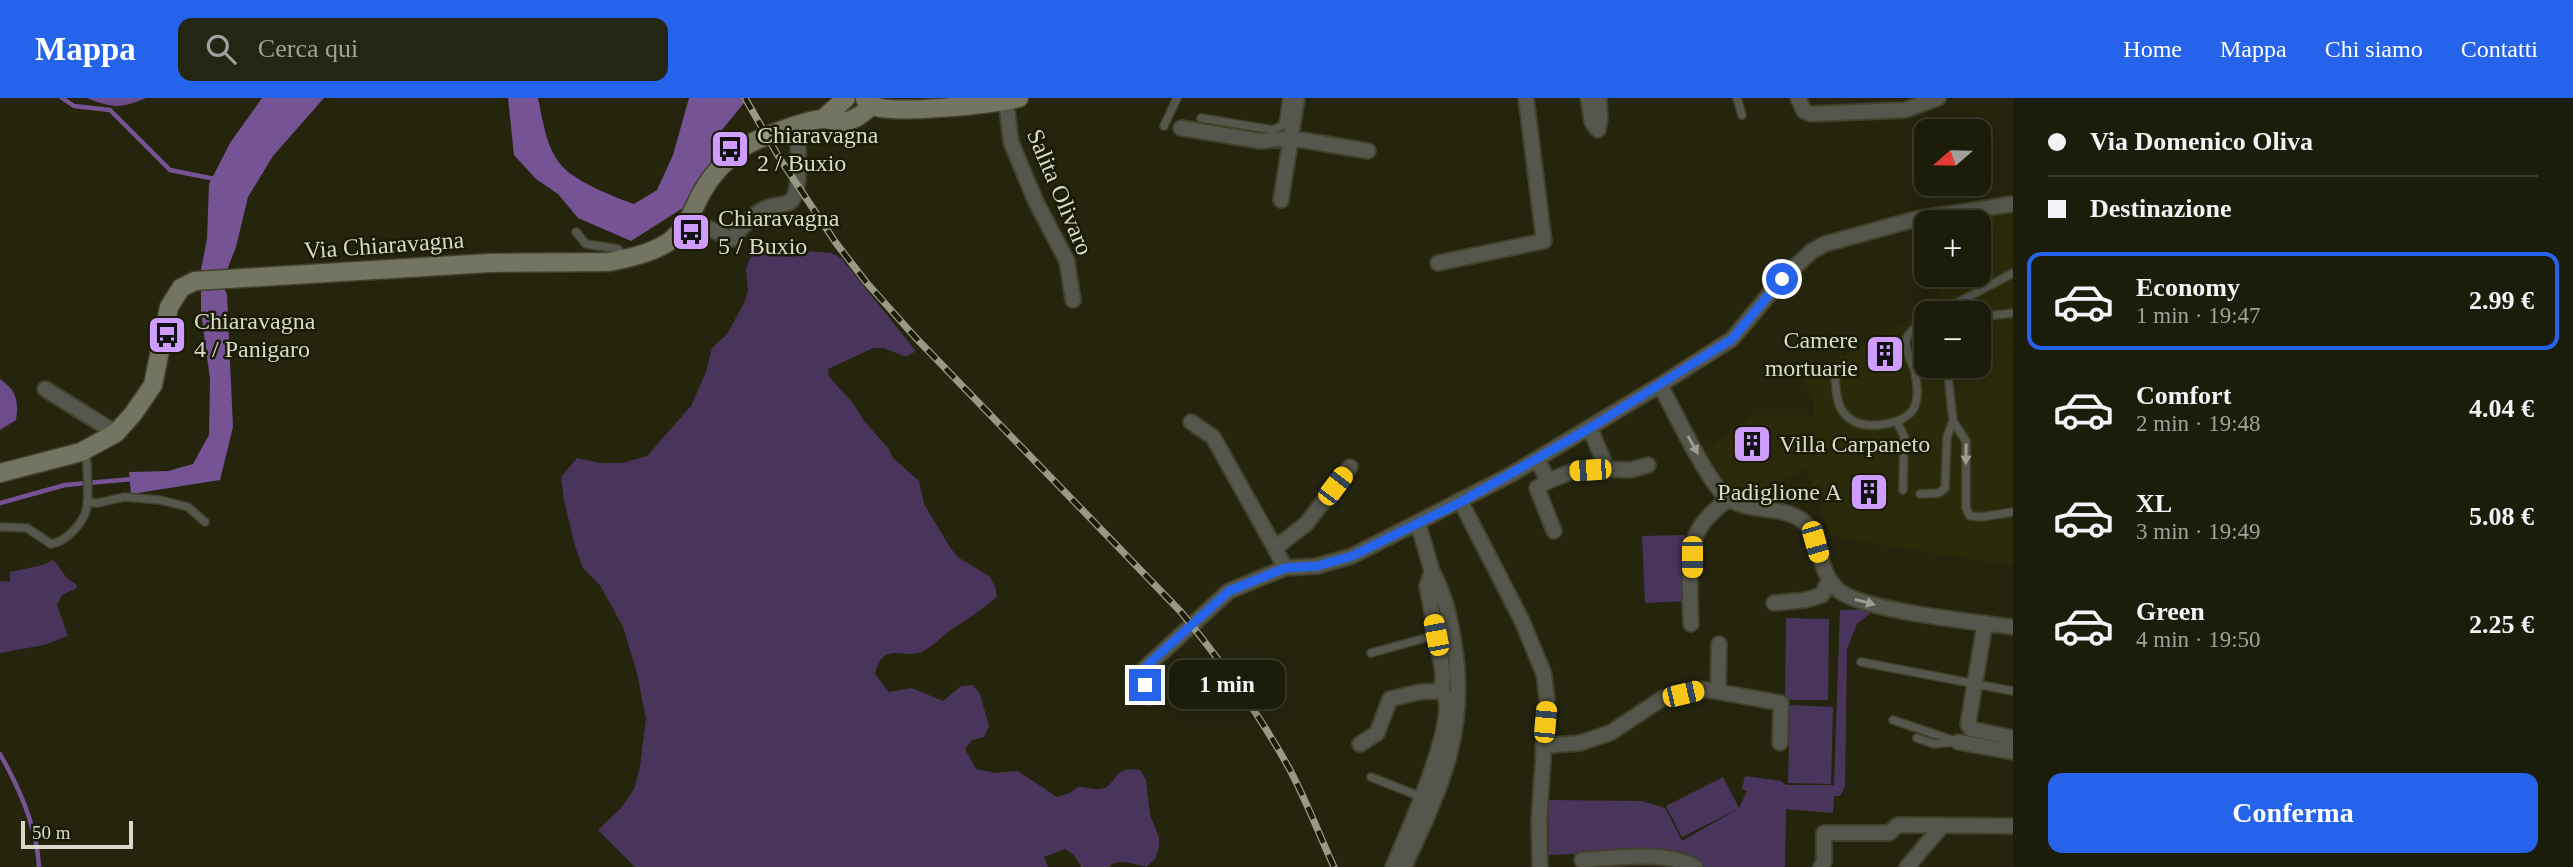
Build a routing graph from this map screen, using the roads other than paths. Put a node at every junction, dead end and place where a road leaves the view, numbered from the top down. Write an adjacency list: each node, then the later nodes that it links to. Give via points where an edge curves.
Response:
1 (846, 98): 15 (street, Via Chiaravagna)
2 (1177, 98): 16 (lane)
3 (1287, 98): 14 (lane, via 1283,125 1273,130)
4 (1297, 98): 19 (street)
5 (1526, 98): 26 (street, via 1544,241)
6 (1588, 98): 7 (street, via 1598,130)
7 (1599, 98)
8 (1737, 98): 13 (lane)
9 (1798, 98): 10 (street, via 1804,111 1811,114 1905,110)
10 (1938, 98)
11 (1012, 99): 12 (street, Via Chiaravagna, via 901,109); 28 (street, Salita Olivaro, via 1011,142 1067,261)
12 (869, 102): 15 (street, Via Chiaravagna, via 856,118 841,122)
13 (1742, 115)
14 (1201, 118)
15 (822, 119): 17 (street, Via Chiaravagna)
16 (1164, 126)
17 (796, 127): 23 (street, Via Chiaravagna, via 757,140 734,154 709,180); 23 (street, via 796,193 790,202 767,208 727,237)
18 (1181, 128): 19 (street, via 1261,141)
19 (1290, 138): 20 (street); 21 (street)
20 (1367, 151)
21 (1281, 200)
22 (2013, 204): 37 (street, via 1916,219 1825,244 1782,279 1732,339)
23 (688, 220): 25 (street, Via Chiaravagna, via 671,240)
24 (576, 232): 25 (lane, via 586,244 618,249)
25 (625, 258): 43 (street, Via Chiaravagna, via 195,281 181,288 169,307 153,385)
26 (1438, 263)
27 (2013, 273): 29 (lane)
28 (1073, 300)
29 (1960, 301)
30 (2013, 313): 31 (lane)
31 (1991, 316)
32 (1914, 330): 33 (lane, via 1906,342)
33 (1914, 371)
34 (1835, 376): 41 (lane, via 1842,411 1850,419 1869,425)
35 (1915, 378): 41 (lane, via 1917,402 1909,417)
36 (1948, 378): 39 (lane)
37 (1660, 385): 42 (street); 53 (street, one-way to 53, via 1712,480)
38 (45, 389): 43 (street)
39 (1953, 421): 52 (lane, via 1947,437 1943,492); 56 (lane, one-way to 56, via 1966,441 1966,508 1970,516)
40 (1191, 422): 61 (street, via 1213,437)
41 (1897, 422): 51 (lane, via 1904,436)
42 (1590, 428): 45 (street); 48 (street)
43 (116, 433): 44 (street, Via Chiaravagna)
44 (86, 454): 49 (street, Via Chiaravagna); 54 (lane)
45 (1537, 459): 50 (street); 55 (street)
46 (1648, 465): 48 (street)
47 (1350, 467): 61 (street, via 1306,524)
48 (1607, 469): 50 (street, via 1573,471)
49 (0, 473)
50 (1548, 481): 60 (street, via 1537,488)
51 (1903, 491)
52 (1920, 494)
53 (1728, 499): 64 (street, via 1749,508 1791,514 1806,523); 67 (street, via 1696,533)
54 (87, 502): 57 (lane, via 124,497 160,500 188,507); 59 (lane, via 82,519 58,543 51,544 27,528)
55 (1461, 502): 58 (street); 84 (street, via 1544,674 1548,699)
56 (2013, 512)
57 (205, 522)
58 (1418, 523): 62 (street, via 1352,556 1317,566); 63 (street)
59 (0, 527)
60 (1554, 531)
61 (1275, 548): 62 (street)
62 (1285, 568): 77 (street, via 1229,591 1160,652 1143,674)
63 (1432, 571): 69 (street, via 1427,586); 93 (street, via 1447,606 1459,705 1456,733 1438,792)
64 (1829, 580): 65 (street, via 1822,595); 66 (street, one-way to 66, via 1850,598 1894,610)
65 (1774, 603)
66 (1985, 623): 68 (street); 73 (street)
67 (1691, 624)
68 (2013, 627)
69 (1436, 635): 71 (lane); 74 (street)
70 (1719, 644): 75 (street)
71 (1371, 653)
72 (1861, 662): 73 (lane)
73 (1975, 683): 76 (lane); 80 (street, via 1971,729)
74 (1442, 691): 83 (street, via 1390,699 1377,733); 87 (street, via 1436,730); 92 (street, via 1446,695 1443,733)
75 (1717, 691): 82 (street, via 1781,703); 84 (street, via 1703,689 1663,698 1610,733 1580,743)
76 (2013, 691)
77 (1149, 697)
78 (1893, 720): 81 (lane)
79 (1917, 738): 81 (lane, via 1934,744)
80 (2013, 738)
81 (1958, 742): 85 (street)
82 (1780, 743)
83 (1360, 744)
84 (1543, 746): 94 (street)
85 (2013, 752)
86 (1371, 777): 87 (lane)
87 (1414, 794): 91 (street)
88 (1942, 826): 89 (street); 96 (street, via 1897,826 1889,833 1824,833); 97 (street)
89 (2013, 826)
90 (1583, 860): 95 (street, via 1639,856)
91 (1383, 867)
92 (1393, 867)
93 (1404, 867)
94 (1540, 867)
95 (1695, 867)
96 (1821, 867)
97 (1907, 867)

